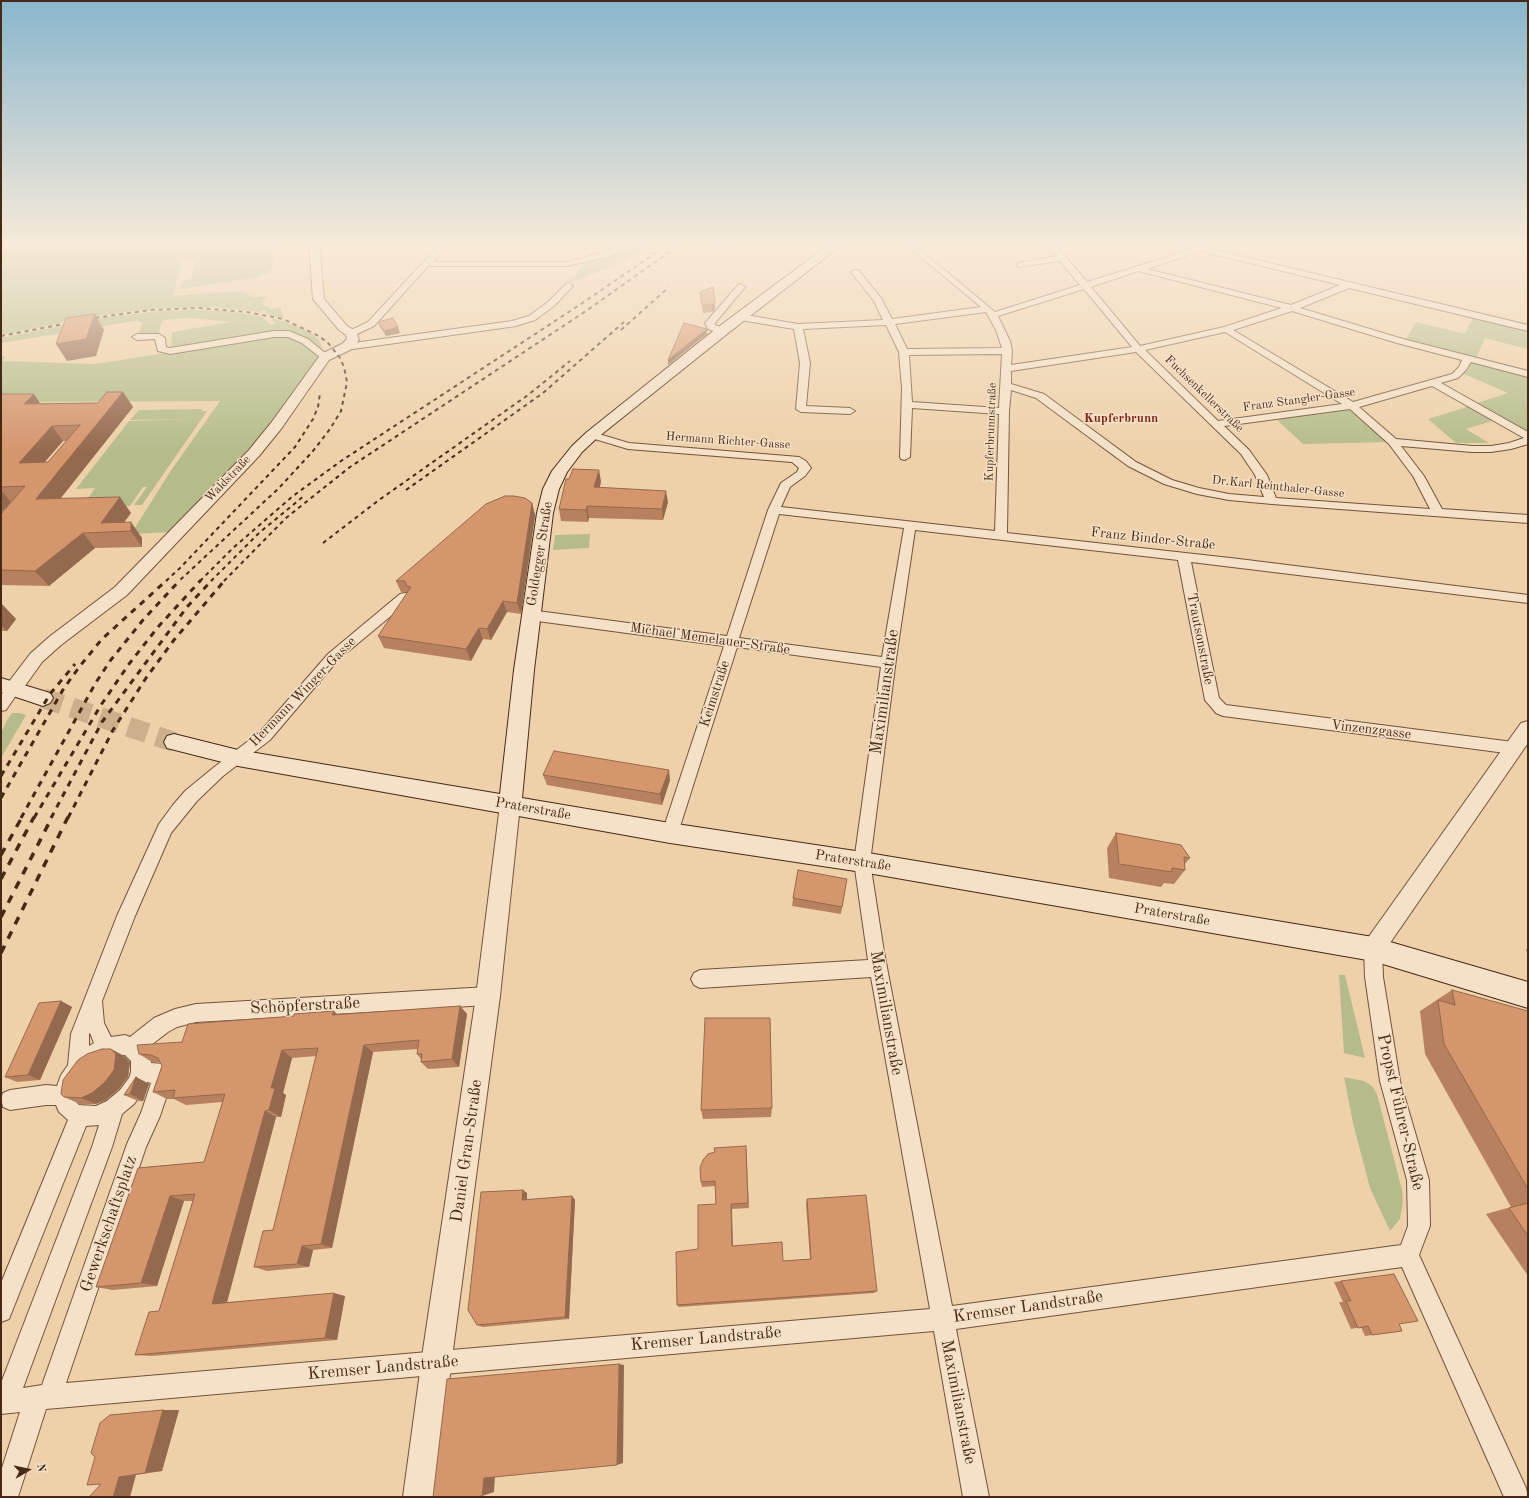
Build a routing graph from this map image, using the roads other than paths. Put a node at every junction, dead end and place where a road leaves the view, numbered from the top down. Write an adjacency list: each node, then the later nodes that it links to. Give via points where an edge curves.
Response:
1 (331, 313): 19 (street, via 343,328)
2 (381, 313): 19 (street, via 371,324)
3 (538, 313): 21 (street, via 513,324)
4 (719, 313): 18 (street, via 710,323 711,327)
5 (745, 313): 13 (main road, Goldegger Straße)
6 (885, 313): 14 (street)
7 (981, 313): 14 (street)
8 (991, 313): 23 (street, via 1001,330)
9 (1108, 313): 22 (street, Fuchsenkellerstraße)
10 (1277, 313): 17 (street, Kupferbrunnstraße)
11 (1308, 313): 26 (street, via 1400,341)
12 (1465, 313): 16 (street)
13 (740, 317): 15 (street); 18 (main road, Goldegger Straße)
14 (890, 322): 15 (street); 24 (street)
15 (798, 327): 34 (street, via 805,363 801,409)
16 (1528, 328)
17 (1226, 329): 22 (street, Kupferbrunnstraße); 33 (street)
18 (722, 331): 37 (main road, Goldegger Straße)
19 (352, 333): 21 (street, via 353,340)
20 (137, 337): 25 (street, via 156,336 160,338 161,349 166,351 274,334 290,334 305,340)
21 (346, 347): 25 (street, Waldstraße)
22 (1138, 349): 28 (street, Kupferbrunnstraße); 36 (street, Fuchsenkellerstraße)
23 (1007, 351): 24 (street); 28 (street)
24 (904, 352): 32 (street)
25 (325, 357): 54 (street, Waldstraße, via 254,453 121,591 55,641)
26 (1468, 358): 29 (street); 30 (street, Franz Stangler-Gasse, via 1455,376)
27 (1528, 361): 29 (street)
28 (1006, 369): 31 (street, Kupferbrunnstraße)
29 (1526, 373)
30 (1434, 383): 33 (street, Franz Stangler-Gasse); 38 (street)
31 (1006, 386): 35 (street, Kupferbrunnstraße); 42 (street, Dr.Karl Reinthaler-Gasse, via 1040,396 1132,464 1168,482 1229,497)
32 (907, 405): 35 (street); 41 (street)
33 (1352, 406): 36 (street, Franz Stangler-Gasse); 40 (street)
34 (850, 411)
35 (1004, 412): 47 (street, Kupferbrunnstraße)
36 (1216, 424): 42 (street, Fuchsenkellerstraße, via 1245,452 1261,475)
37 (592, 435): 43 (street, Hermann Richter-Gasse, via 628,446 789,458 799,461 804,466 804,471 785,485); 51 (main road, Goldegger Straße, via 568,459 552,489 545,513)
38 (1528, 436)
39 (1528, 440): 40 (street, via 1491,449)
40 (1392, 442): 44 (street, via 1418,476)
41 (905, 457)
42 (1272, 501): 44 (street, Dr.Karl Reinthaler-Gasse)
43 (774, 510): 46 (street, Franz Binder-Straße); 52 (street, Keimstraße)
44 (1438, 513): 45 (street, Dr.Karl Reinthaler-Gasse)
45 (1528, 519)
46 (910, 526): 47 (street, Franz Binder-Straße); 53 (street, Maximilianstraße)
47 (1001, 536): 48 (street, Franz Binder-Straße)
48 (1184, 558): 50 (street, Franz Binder-Straße); 57 (street, Trautsonstraße, via 1212,700)
49 (405, 597): 61 (street, Hermann Winger-Gasse, via 333,657 265,736)
50 (1528, 599)
51 (530, 615): 52 (street, Michael Memelauer-Straße); 62 (main road, Goldegger Straße)
52 (732, 643): 53 (street, Michael Memelauer-Straße); 63 (street, Keimstraße)
53 (889, 663): 64 (street, Maximilianstraße)
54 (7, 686): 55 (main road); 56 (street)
55 (43, 698)
56 (1, 706)
57 (1228, 712): 60 (street, Vinzenzgasse)
58 (1528, 728): 60 (street)
59 (174, 742): 61 (main road, Praterstraße)
60 (1513, 748): 65 (street)
61 (238, 758): 62 (main road, Praterstraße); 70 (street, Hermann Winger-Gasse, via 191,796 165,829)
62 (510, 804): 63 (main road, Praterstraße); 69 (street, Daniel Gran-Straße)
63 (670, 833): 64 (main road, Praterstraße)
64 (862, 862): 65 (main road, Praterstraße); 66 (street, Maximilianstraße)
65 (1373, 949): 68 (main road, Praterstraße); 79 (street, Propst Führer-Straße, via 1374,977 1390,1080 1418,1180 1419,1226)
66 (878, 968): 67 (street); 81 (street, Maximilianstraße)
67 (700, 979)
68 (1528, 995)
69 (488, 996): 72 (street, Schöpferstraße, via 196,1013 175,1018); 82 (street, Daniel Gran-Straße)
70 (93, 998): 71 (street, Hermann Winger-Gasse, via 95,1024); 73 (street, Hermann Winger-Gasse, via 80,1034)
71 (106, 1047): 72 (street, via 125,1045); 73 (street, via 85,1059)
72 (132, 1048): 74 (street, via 141,1057)
73 (77, 1068): 75 (street, via 68,1082)
74 (141, 1072): 77 (street, via 136,1085); 83 (street, Gewerkschaftsplatz, via 164,1074)
75 (65, 1096): 76 (street); 78 (street, via 66,1105)
76 (10, 1100)
77 (114, 1108): 78 (street, via 96,1116); 84 (street, via 102,1147)
78 (80, 1116): 80 (street)
79 (1408, 1255): 81 (street, Kremser Landstraße); 88 (street)
80 (1, 1311)
81 (943, 1319): 82 (street, Kremser Landstraße); 87 (street, Maximilianstraße)
82 (437, 1363): 83 (street, Kremser Landstraße); 86 (street, Daniel Gran-Straße)
83 (43, 1397): 84 (street, Kremser Landstraße); 85 (street)
84 (4, 1402)
85 (5, 1497)
86 (419, 1497)
87 (976, 1497)
88 (1517, 1497)

